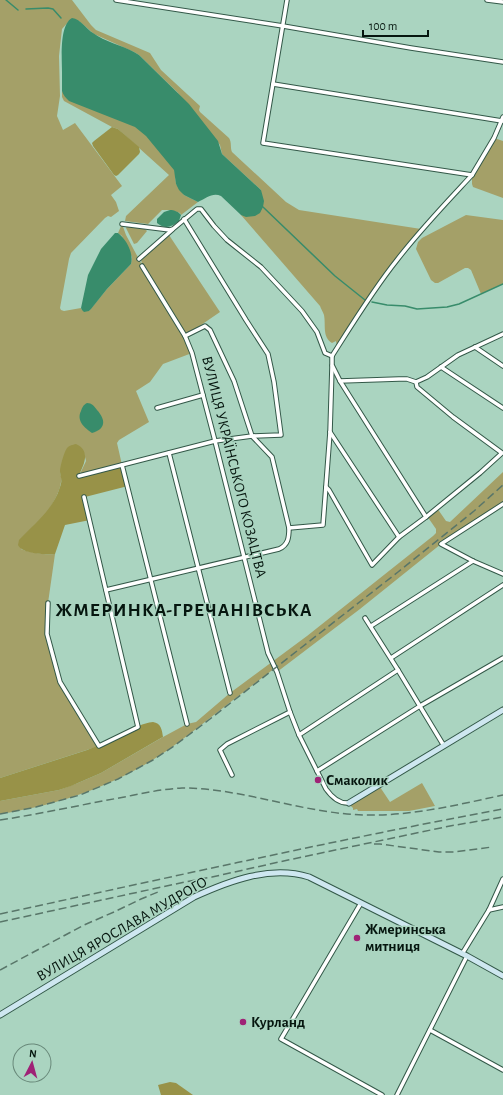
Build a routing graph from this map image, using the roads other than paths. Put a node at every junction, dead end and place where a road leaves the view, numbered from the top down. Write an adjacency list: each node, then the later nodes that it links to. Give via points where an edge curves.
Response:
1 (116, 0): 5 (street)
2 (287, 0): 5 (street)
3 (487, 0): 4 (street)
4 (503, 2)
5 (283, 26): 6 (street); 7 (street)
6 (503, 62)
7 (273, 84): 8 (street); 9 (street, via 263,144)
8 (502, 119): 9 (street)
9 (472, 175): 18 (street, via 421,229 396,261)
10 (184, 219): 12 (street); 18 (street, via 197,209 201,209 227,240 261,267 302,311 317,332 325,352); 28 (street, via 268,354 281,435)
11 (122, 224): 12 (street)
12 (173, 229): 13 (street)
13 (139, 259)
14 (142, 266): 16 (street, ВУЛИЦЯ УКРАЇНСЬКОГО КОЗАЦТВА)
15 (503, 334): 17 (street)
16 (185, 336): 24 (street, ВУЛИЦЯ УКРАЇНСЬКОГО КОЗАЦТВА); 28 (street, via 206,326 210,330 234,381)
17 (475, 347): 20 (street); 21 (street)
18 (332, 356): 19 (street)
19 (332, 365): 22 (street); 27 (street)
20 (503, 366)
21 (441, 367): 23 (street); 26 (street)
22 (340, 381): 23 (street, via 407,379); 37 (street)
23 (416, 382): 30 (street, via 417,387 453,417)
24 (203, 394): 25 (street); 29 (street, ВУЛИЦЯ УКРАЇНСЬКОГО КОЗАЦТВА)
25 (157, 408)
26 (503, 408)
27 (330, 432): 34 (street); 39 (street)
28 (252, 436): 29 (street); 38 (street, via 272,457)
29 (216, 441): 31 (street); 40 (street, ВУЛИЦЯ УКРАЇНСЬКОГО КОЗАЦТВА)
30 (503, 452): 37 (street)
31 (169, 453): 32 (street); 42 (street)
32 (122, 465): 33 (street); 44 (street)
33 (79, 476)
34 (326, 487): 38 (street, via 323,525); 39 (street, via 372,565)
35 (84, 497): 46 (street)
36 (503, 504): 41 (street, via 441,544)
37 (426, 517): 39 (street)
38 (288, 528): 40 (street, via 288,539 283,547)
39 (399, 537)
40 (244, 557): 42 (street); 56 (street, ВУЛИЦЯ УКРАЇНСЬКОГО КОЗАЦТВА, via 268,653)
41 (473, 561): 43 (street); 49 (street)
42 (198, 568): 44 (street); 53 (street)
43 (503, 574)
44 (151, 579): 46 (street); 57 (street)
45 (503, 585): 50 (street)
46 (106, 590): 47 (street, via 138,727 98,746 60,682 47,634)
47 (48, 604)
48 (365, 618): 49 (street)
49 (371, 626): 50 (street)
50 (391, 658): 52 (street)
51 (503, 658): 54 (street)
52 (398, 670): 54 (street); 58 (street)
53 (230, 693)
54 (420, 706): 59 (street); 60 (street)
55 (503, 710): 59 (street)
56 (290, 712): 58 (street, ВУЛИЦЯ УКРАЇНСЬКОГО КОЗАЦТВА); 61 (street, via 226,744 220,750)
57 (187, 724)
58 (299, 735): 60 (street, ВУЛИЦЯ УКРАЇНСЬКОГО КОЗАЦТВА)
59 (444, 746): 62 (street)
60 (317, 771): 62 (street, ВУЛИЦЯ УКРАЇНСЬКОГО КОЗАЦТВА, via 329,793 343,804)
61 (232, 775)
62 (348, 803)
63 (503, 879): 66 (street)
64 (361, 903): 67 (street, ВУЛИЦЯ ЯРОСЛАВА МУДРОГО); 69 (street, ВУЛИЦЯ ЯРОСЛАВА МУДРОГО, via 297,873 256,875 194,897); 72 (street, via 280,1039)
65 (503, 907): 66 (street)
66 (489, 910): 67 (street)
67 (465, 955): 68 (street, ВУЛИЦЯ ЯРОСЛАВА МУДРОГО); 70 (street)
68 (503, 976)
69 (0, 1015)
70 (430, 1030): 71 (street); 73 (street)
71 (503, 1070)
72 (382, 1095)
73 (397, 1095)

